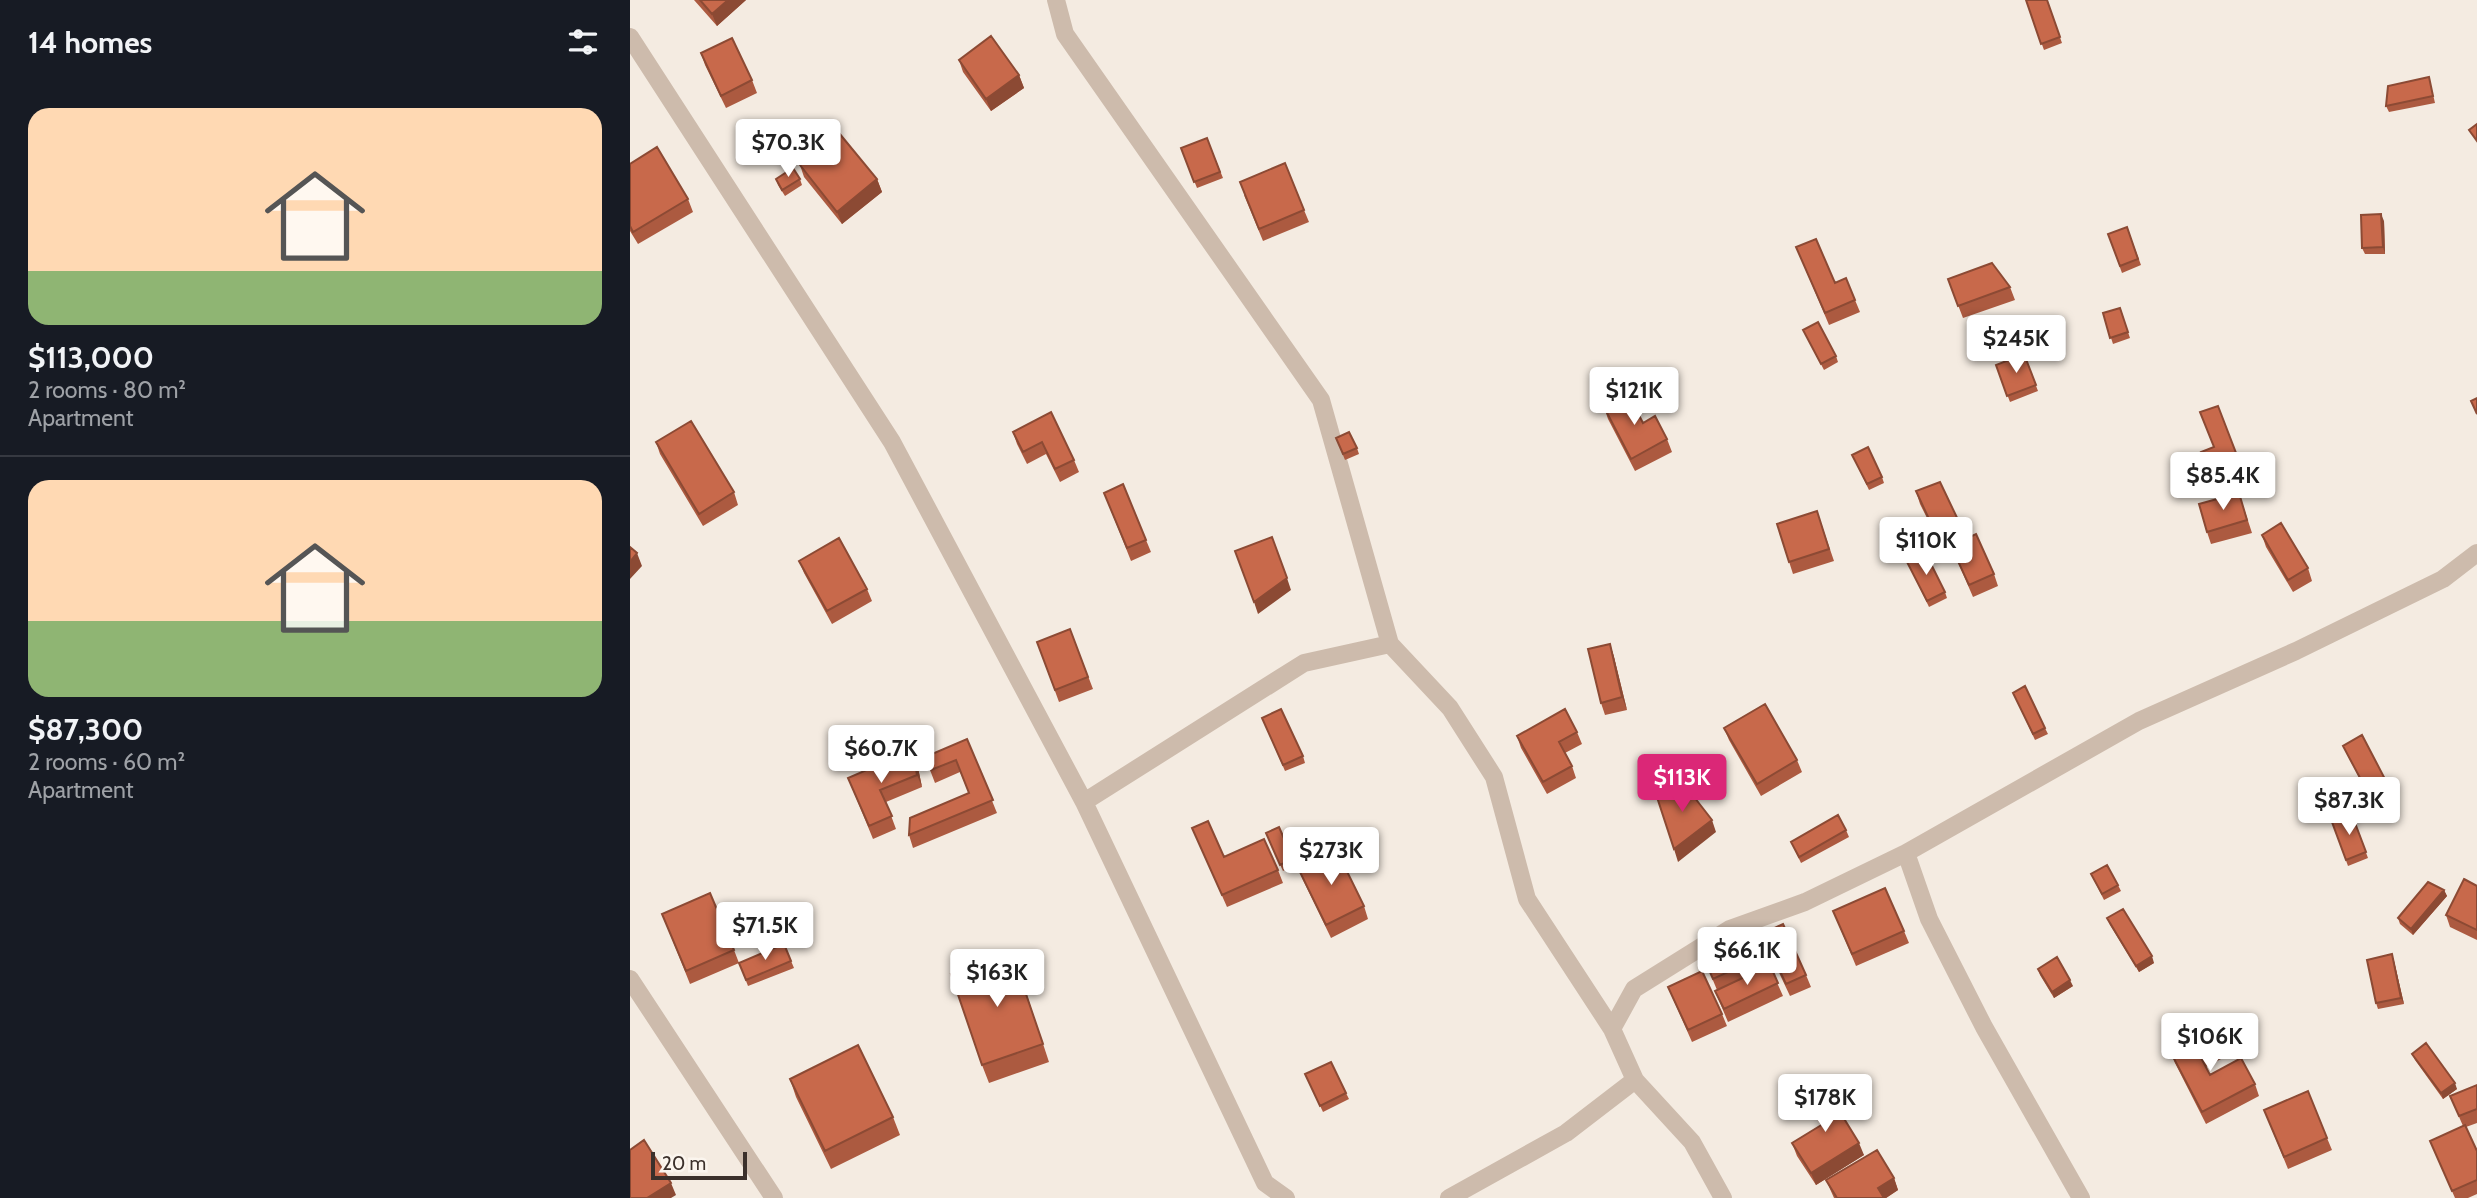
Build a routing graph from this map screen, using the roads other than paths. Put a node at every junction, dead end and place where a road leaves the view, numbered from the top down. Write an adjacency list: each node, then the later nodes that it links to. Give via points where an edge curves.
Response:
1 (1056, 0): 4 (street, via 1065,34 1321,400)
2 (630, 37): 5 (street, via 892,442)
3 (2477, 553): 6 (street, via 2443,579 2139,722)
4 (1390, 644): 5 (street, via 1304,663); 8 (street, via 1450,708 1494,777 1527,899)
5 (1084, 802): 11 (street, via 1265,1183)
6 (1906, 853): 8 (street, via 1805,902 1730,929 1634,989); 14 (street, via 1929,919)
7 (630, 979): 10 (street)
8 (1612, 1029): 9 (street)
9 (1635, 1080): 12 (street, via 1566,1133); 13 (street, via 1692,1142)
10 (774, 1198)
11 (1286, 1198)
12 (1449, 1198)
13 (1723, 1198)
14 (2081, 1198)

